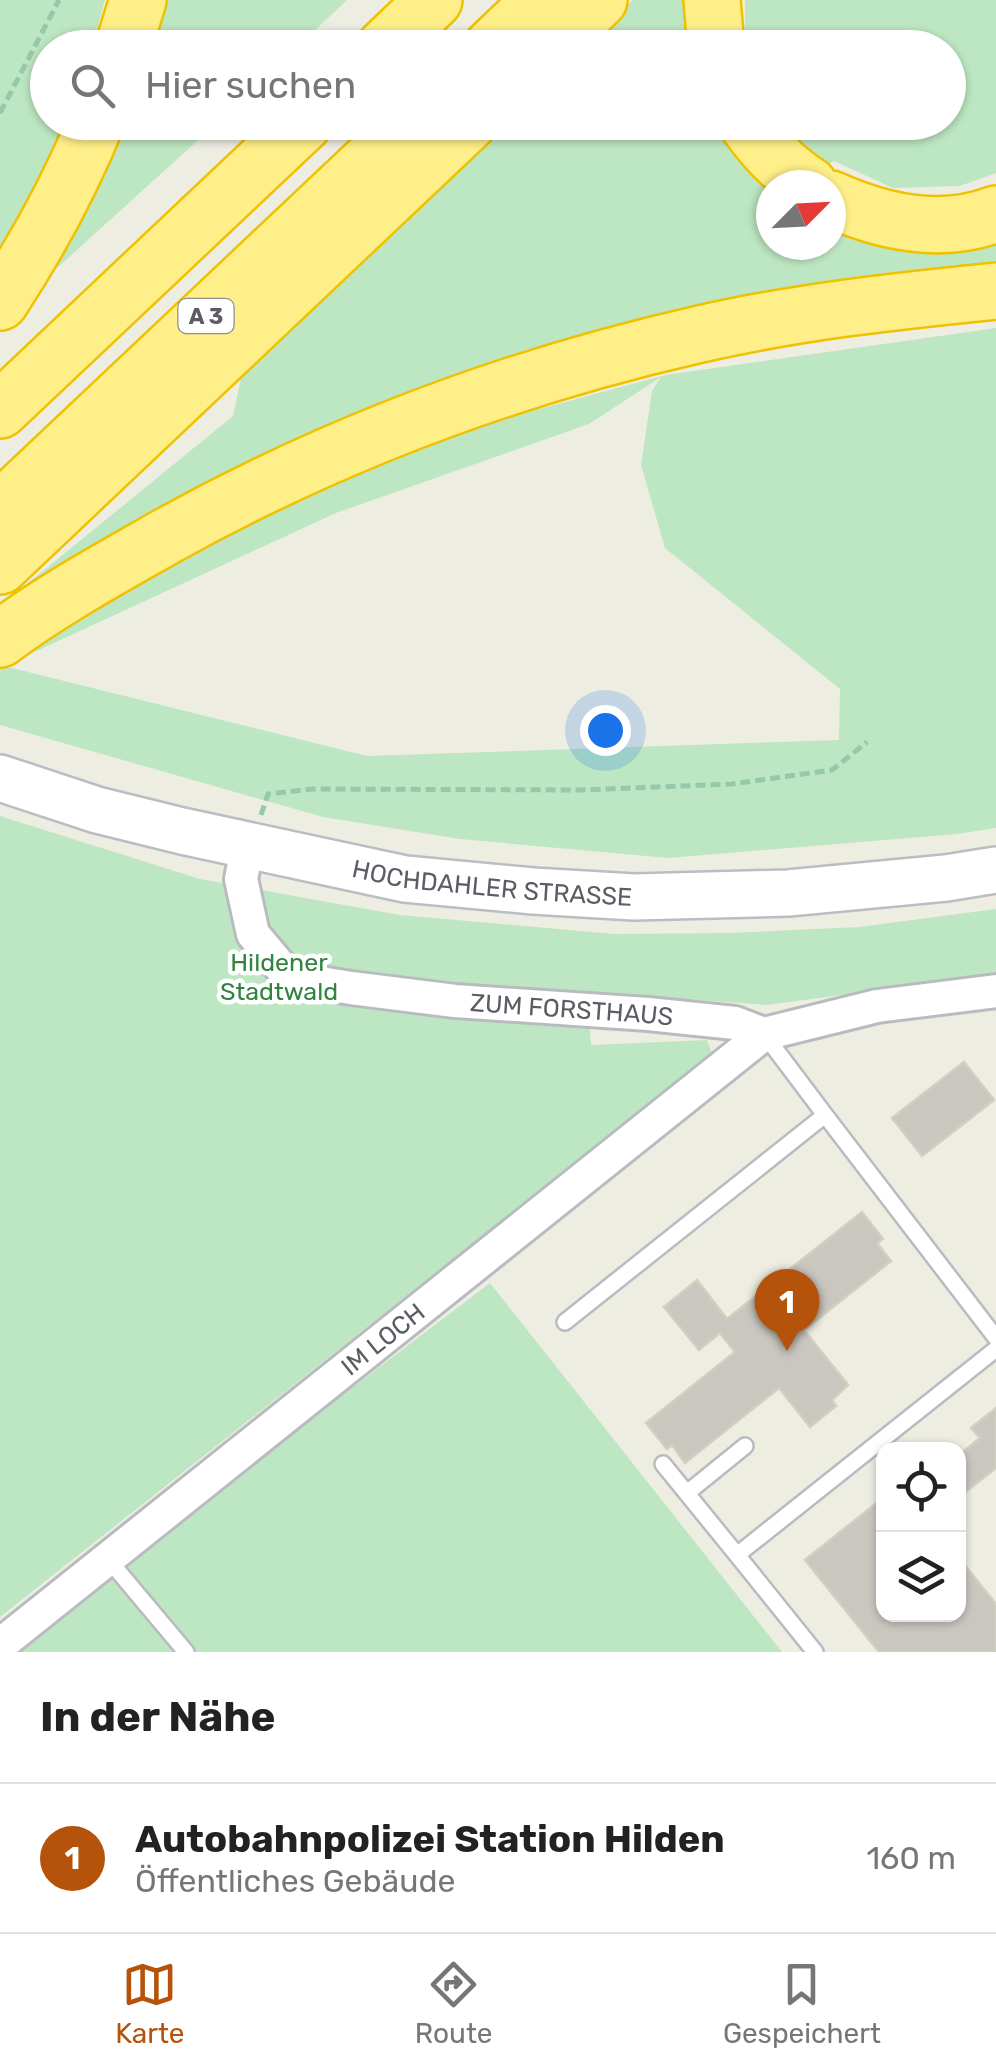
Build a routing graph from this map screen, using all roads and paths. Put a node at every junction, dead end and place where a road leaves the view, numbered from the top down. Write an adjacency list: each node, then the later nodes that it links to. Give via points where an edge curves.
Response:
1 (59, 0): 7 (path)
2 (138, 0): 8 (highway)
3 (434, 0): 9 (highway)
4 (542, 0): 10 (highway)
5 (599, 0): 11 (highway)
6 (712, 0): 12 (highway)
7 (43, 30)
8 (129, 30)
9 (403, 30)
10 (510, 30)
11 (567, 30)
12 (714, 30)
13 (30, 55): 14 (path)
14 (0, 112)
15 (88, 140): 24 (highway)
16 (286, 140): 25 (highway)
17 (392, 140): 26 (highway, A 3)
18 (450, 140): 27 (highway)
19 (757, 140): 20 (highway)
20 (789, 170)
21 (846, 205): 22 (highway, via 882,219 934,226)
22 (996, 214)
23 (996, 291): 28 (highway, via 866,304 698,334 455,405 220,507)
24 (0, 302)
25 (0, 410)
26 (0, 510)
27 (0, 566)
28 (0, 640)
29 (867, 742): 31 (path, via 832,770 732,784 268,794)
30 (0, 778): 31 (main road, HOCHDAHLER STRASSE, via 97,810)
31 (248, 845): 32 (main road, HOCHDAHLER STRASSE, via 405,879 634,897 788,893); 34 (street, ZUM FORSTHAUS, via 241,879 253,934 290,978 455,1001 735,1023)
32 (996, 870)
33 (996, 991): 34 (street, ZUM FORSTHAUS, via 877,1006)
34 (764, 1034): 35 (lane); 43 (street, IM LOCH)
35 (825, 1115): 36 (lane); 37 (lane)
36 (565, 1322)
37 (996, 1338)
38 (996, 1349): 42 (lane)
39 (745, 1446): 41 (lane)
40 (663, 1464): 41 (lane)
41 (687, 1493): 42 (lane)
42 (737, 1555): 46 (lane)
43 (108, 1559): 44 (street, IM LOCH); 45 (lane)
44 (0, 1646)
45 (186, 1652)
46 (815, 1652)

